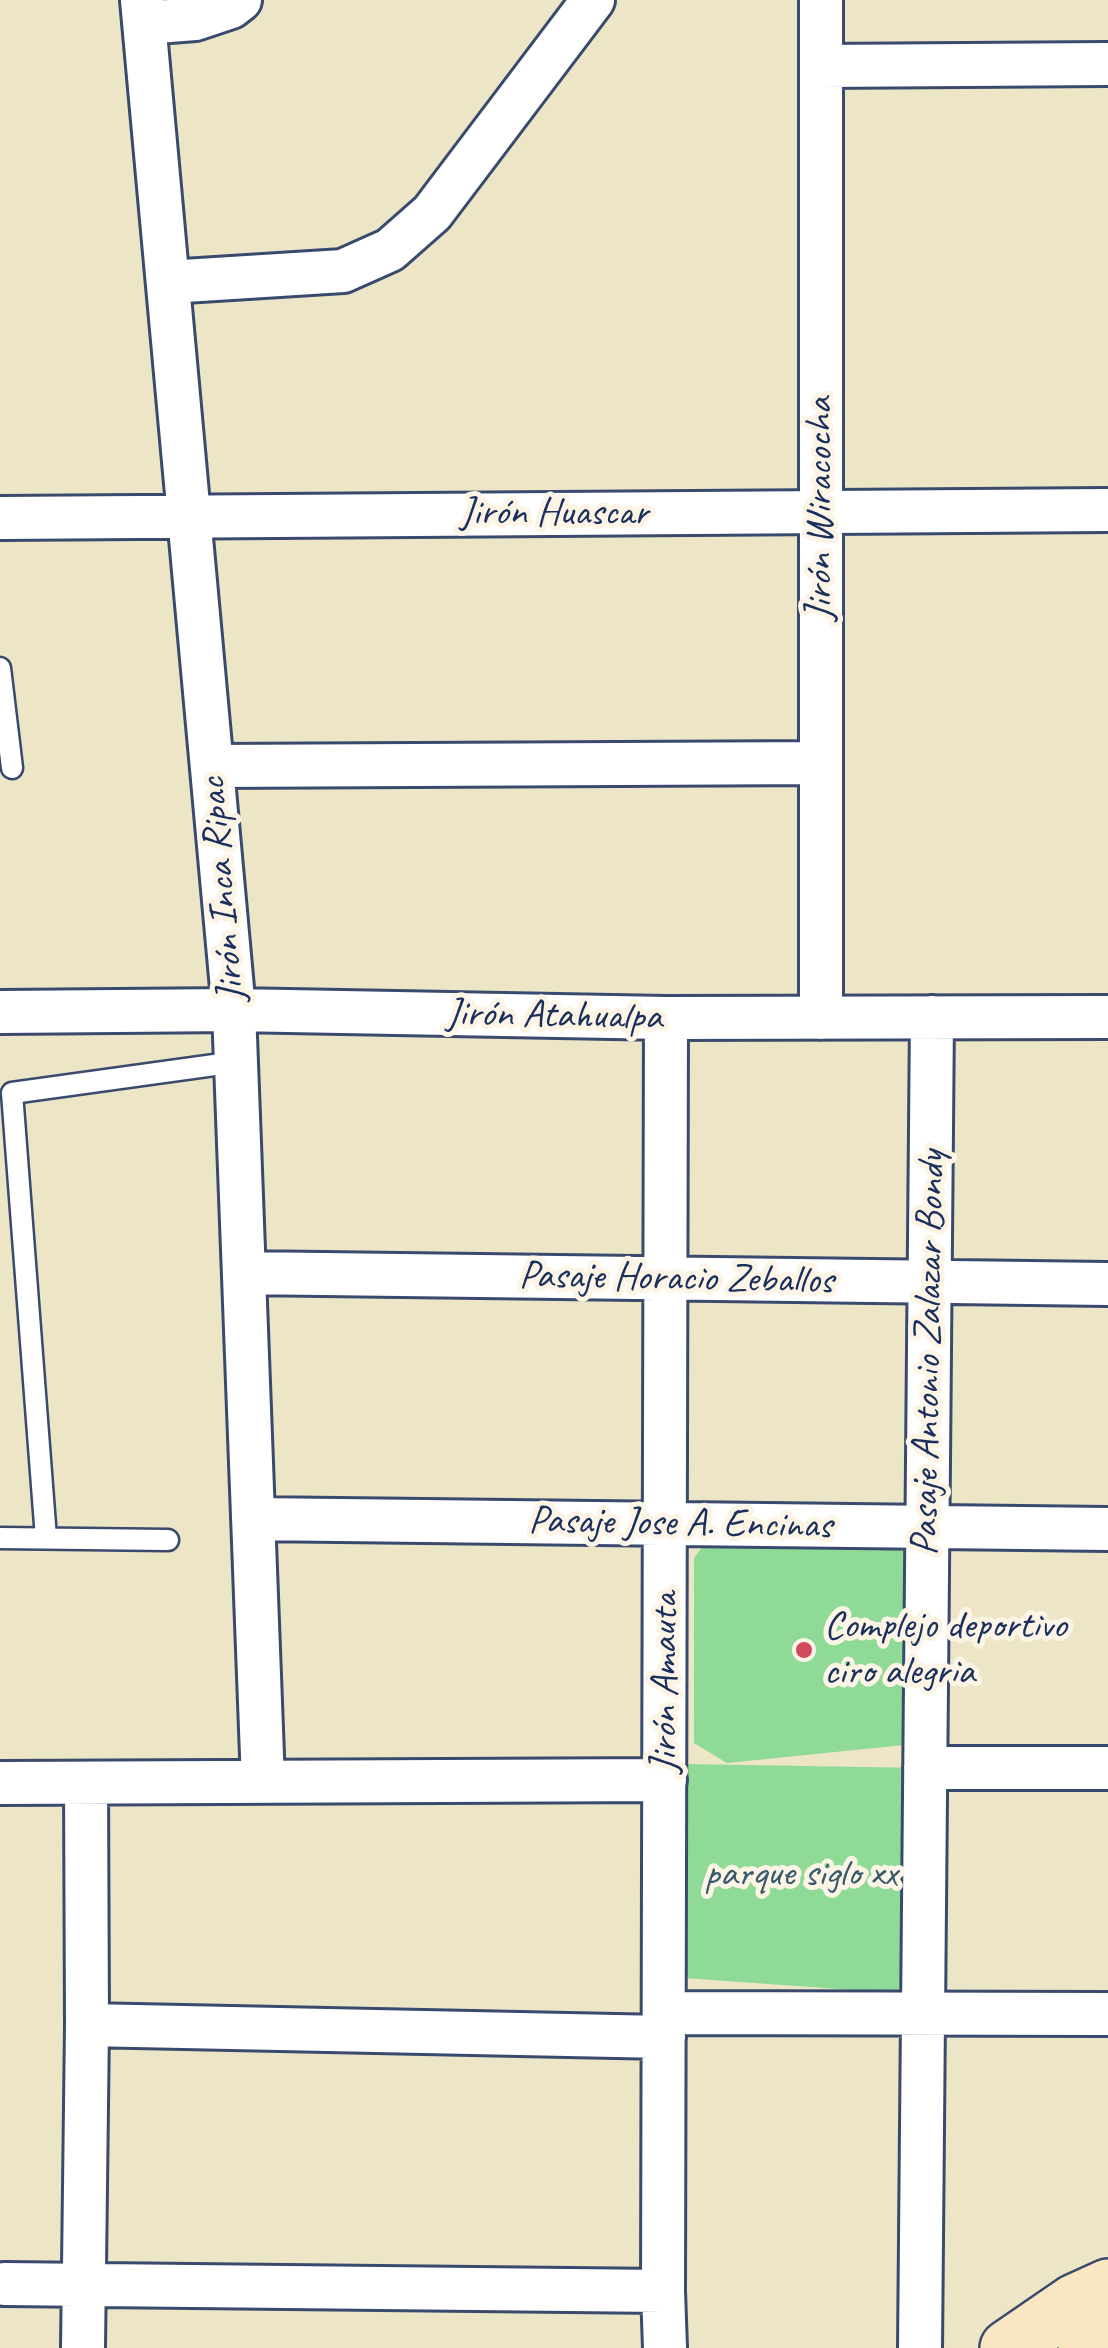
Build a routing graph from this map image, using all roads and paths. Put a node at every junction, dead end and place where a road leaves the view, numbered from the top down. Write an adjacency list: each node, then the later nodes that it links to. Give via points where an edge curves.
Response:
1 (240, 0): 4 (street, via 194,19)
2 (592, 0): 7 (street, via 432,213 390,250 343,271)
3 (821, 0): 6 (street, Jirón Wiracocha)
4 (143, 12): 7 (street, Jirón Inca Ripac)
5 (1108, 64): 6 (street)
6 (821, 66): 9 (street, Jirón Wiracocha)
7 (168, 282): 10 (street, Jirón Inca Ripac)
8 (1108, 510): 9 (street, Jirón Huascar)
9 (821, 512): 10 (street, Jirón Huascar); 13 (street, Jirón Wiracocha)
10 (189, 517): 11 (street, Jirón Huascar); 14 (street, Jirón Inca Ripac)
11 (0, 518)
12 (0, 668): 15 (lane)
13 (821, 763): 14 (street); 20 (street, Jirón Wiracocha)
14 (212, 766): 16 (street, Jirón Inca Ripac)
15 (12, 768)
16 (234, 1010): 17 (street, Jirón Atahualpa); 19 (street, Jirón Atahualpa); 22 (street, Jirón Inca Ripac)
17 (0, 1012)
18 (932, 1017): 20 (street, Jirón Atahualpa); 21 (street, Jirón Atahualpa); 25 (street, Pasaje Antonio Zalazar Bondy)
19 (666, 1018): 20 (street, Jirón Atahualpa); 24 (street, Jirón Amauta)
20 (821, 1018)
21 (1108, 1018)
22 (236, 1062): 23 (street, Jirón Inca Ripac); 32 (lane, via 12,1093)
23 (244, 1273): 24 (street, Pasaje Horacio Zeballos); 27 (street, Jirón Inca Ripac)
24 (666, 1278): 25 (street, Pasaje Horacio Zeballos); 28 (street, Jirón Amauta)
25 (930, 1282): 26 (street, Pasaje Horacio Zeballos); 29 (street, Pasaje Antonio Zalazar Bondy)
26 (1108, 1284)
27 (253, 1519): 28 (street, Pasaje Jose A. Encinas); 38 (street, Jirón Inca Ripac)
28 (666, 1524): 29 (street, Pasaje Jose A. Encinas); 36 (street, Jirón Amauta)
29 (927, 1527): 30 (street, Pasaje Jose A. Encinas); 34 (street, Pasaje Antonio Zalazar Bondy)
30 (1108, 1529)
31 (0, 1538): 32 (lane)
32 (46, 1538): 33 (lane)
33 (168, 1540)
34 (925, 1768): 35 (street); 40 (street, Pasaje Antonio Zalazar Bondy)
35 (1108, 1768)
36 (666, 1780): 38 (street); 43 (street, Jirón Amauta)
37 (86, 1782): 38 (street); 39 (street); 42 (street)
38 (264, 1782)
39 (0, 1783)
40 (923, 2013): 41 (street); 43 (street); 50 (street, Pasaje Antonio Zalazar Bondy)
41 (1108, 2014)
42 (87, 2025): 43 (street); 45 (street)
43 (664, 2025): 46 (street, Jirón Amauta)
44 (4, 2284): 45 (street)
45 (84, 2285): 46 (street); 48 (street)
46 (663, 2291): 49 (street, Jirón Amauta)
47 (1098, 2321): 51 (street)
48 (84, 2348)
49 (664, 2348)
50 (920, 2348)
51 (1008, 2348)

